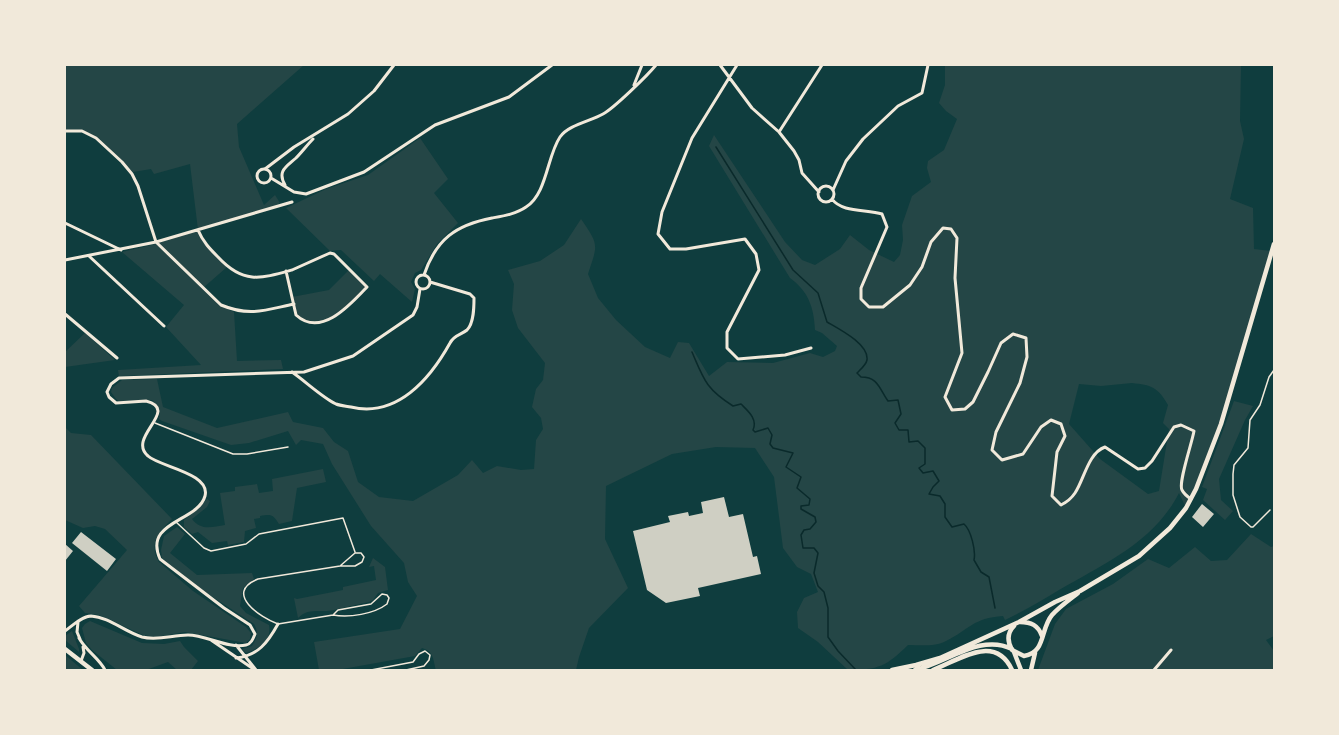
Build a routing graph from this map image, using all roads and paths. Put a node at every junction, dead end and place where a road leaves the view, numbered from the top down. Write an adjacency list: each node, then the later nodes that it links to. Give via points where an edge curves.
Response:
1 (394, 65): 13 (street, via 374,92 348,114)
2 (552, 65): 16 (street, via 509,97 435,125 364,172 306,194 294,192)
3 (642, 65): 10 (street)
4 (656, 65): 10 (street)
5 (720, 65): 9 (street)
6 (737, 65): 9 (street)
7 (822, 65): 12 (street)
8 (928, 65): 17 (street, via 922,93 898,106 863,139 846,161)
9 (729, 79): 12 (street, via 752,108); 35 (street, via 692,138 662,212 658,234 670,249 686,249 745,239 756,254 759,270 727,332 727,348 738,359 785,355)
10 (633, 87): 29 (street, via 603,114 579,124 560,136 540,190 527,207 512,214 469,223 454,231 441,243)
11 (65, 131): 23 (street, via 82,131 96,138 132,174)
12 (778, 132): 18 (street, via 794,150 802,173)
13 (315, 136): 14 (street, via 294,147); 16 (street, via 283,167 281,176)
14 (265, 169): 15 (street, via 271,173); 15 (street, via 259,171 258,180 267,183)
15 (271, 178): 16 (street)
16 (286, 187)
17 (833, 190): 18 (street, via 827,186); 19 (street)
18 (819, 192): 19 (street, via 822,200)
19 (832, 199): 41 (street, via 836,204 882,214 887,227 861,288 861,299 869,307 883,307 910,285 922,267 931,242 944,228 951,229 957,238 955,278 962,353 945,397 952,410 965,409 973,402 1001,343 1013,334 1026,338 1027,357 1020,383 996,432 992,450 1002,460 1023,454 1041,427 1051,420 1061,424 1065,436 1057,452 1052,496 1061,506 1076,492 1085,472 1102,448 1105,447 1138,469 1145,468 1174,427 1181,425 1194,431 1180,480 1181,490)
20 (292, 202): 22 (street)
21 (65, 223): 25 (street)
22 (198, 230): 23 (street); 28 (street, via 203,242 227,267 243,276 256,277)
23 (156, 242): 25 (street); 32 (street, via 221,305 248,313)
24 (1274, 244): 41 (main road, via 1226,410)
25 (121, 250): 26 (street)
26 (89, 256): 27 (street); 34 (street)
27 (65, 260)
28 (286, 271): 32 (street); 32 (street, via 330,253 367,287 346,310 315,323 307,323 296,315)
29 (424, 275): 30 (street); 31 (street, via 418,276 415,281)
30 (430, 282): 31 (street, via 426,289); 38 (street, via 470,294 474,298 472,322 467,330 453,338 439,363 402,400 364,410 337,404)
31 (420, 289): 38 (street, via 413,315 365,349 353,356 317,368)
32 (294, 304)
33 (65, 314): 36 (street)
34 (164, 326)
35 (811, 348)
36 (117, 358)
37 (1274, 370): 42 (lane, via 1269,377 1260,405 1250,420 1248,448 1234,465 1233,474 1233,495 1240,517 1250,527 1253,528)
38 (292, 372): 39 (street, via 119,378 110,384 107,392 116,403 146,401 154,405 158,414)
39 (155, 423): 40 (lane, via 233,454 247,454); 43 (street, via 142,441 147,456 196,478 205,489 200,504)
40 (288, 446)
41 (1191, 500): 46 (main road, via 1170,528 1145,552)
42 (1270, 510)
43 (174, 521): 44 (lane, via 204,548 211,551 246,544 259,534 343,518); 55 (street, via 164,529 159,538 157,548 160,559 252,627 255,634 250,644)
44 (355, 553): 45 (lane); 45 (lane, via 361,553 364,557 360,564)
45 (340, 566): 50 (lane, via 258,579 247,585 244,596 250,608)
46 (1080, 591): 49 (main road); 52 (main road, via 1052,615)
47 (333, 615): 47 (lane, via 378,610 387,604 389,598 382,594 371,604 338,610); 50 (lane)
48 (78, 622): 51 (street); 53 (street); 54 (street, via 83,618 96,617 142,637 189,635)
49 (1019, 622): 52 (main road, via 1033,624); 58 (main road, via 1009,634 1009,645); 68 (main road, via 940,658)
50 (278, 624): 60 (street, via 266,644)
51 (65, 631)
52 (1042, 636): 59 (main road, via 1041,645)
53 (79, 638): 62 (street, via 84,653); 64 (street)
54 (209, 639): 55 (street); 61 (street)
55 (235, 645): 60 (street)
56 (65, 649): 62 (main road)
57 (1172, 650): 74 (street)
58 (1013, 651): 59 (main road, via 1024,656); 69 (main road, via 996,644 980,645); 72 (main road)
59 (1035, 653): 73 (main road)
60 (246, 656): 61 (street); 65 (street)
61 (236, 658): 65 (street)
62 (81, 661): 63 (main road)
63 (92, 670)
64 (105, 670)
65 (256, 670)
66 (371, 670): 67 (lane, via 414,662 425,651 430,655 424,666)
67 (406, 670)
68 (892, 670)
69 (915, 670)
70 (933, 670): 71 (main road, via 986,650 1001,655)
71 (1012, 670)
72 (1021, 670)
73 (1031, 670)
74 (1154, 670)

